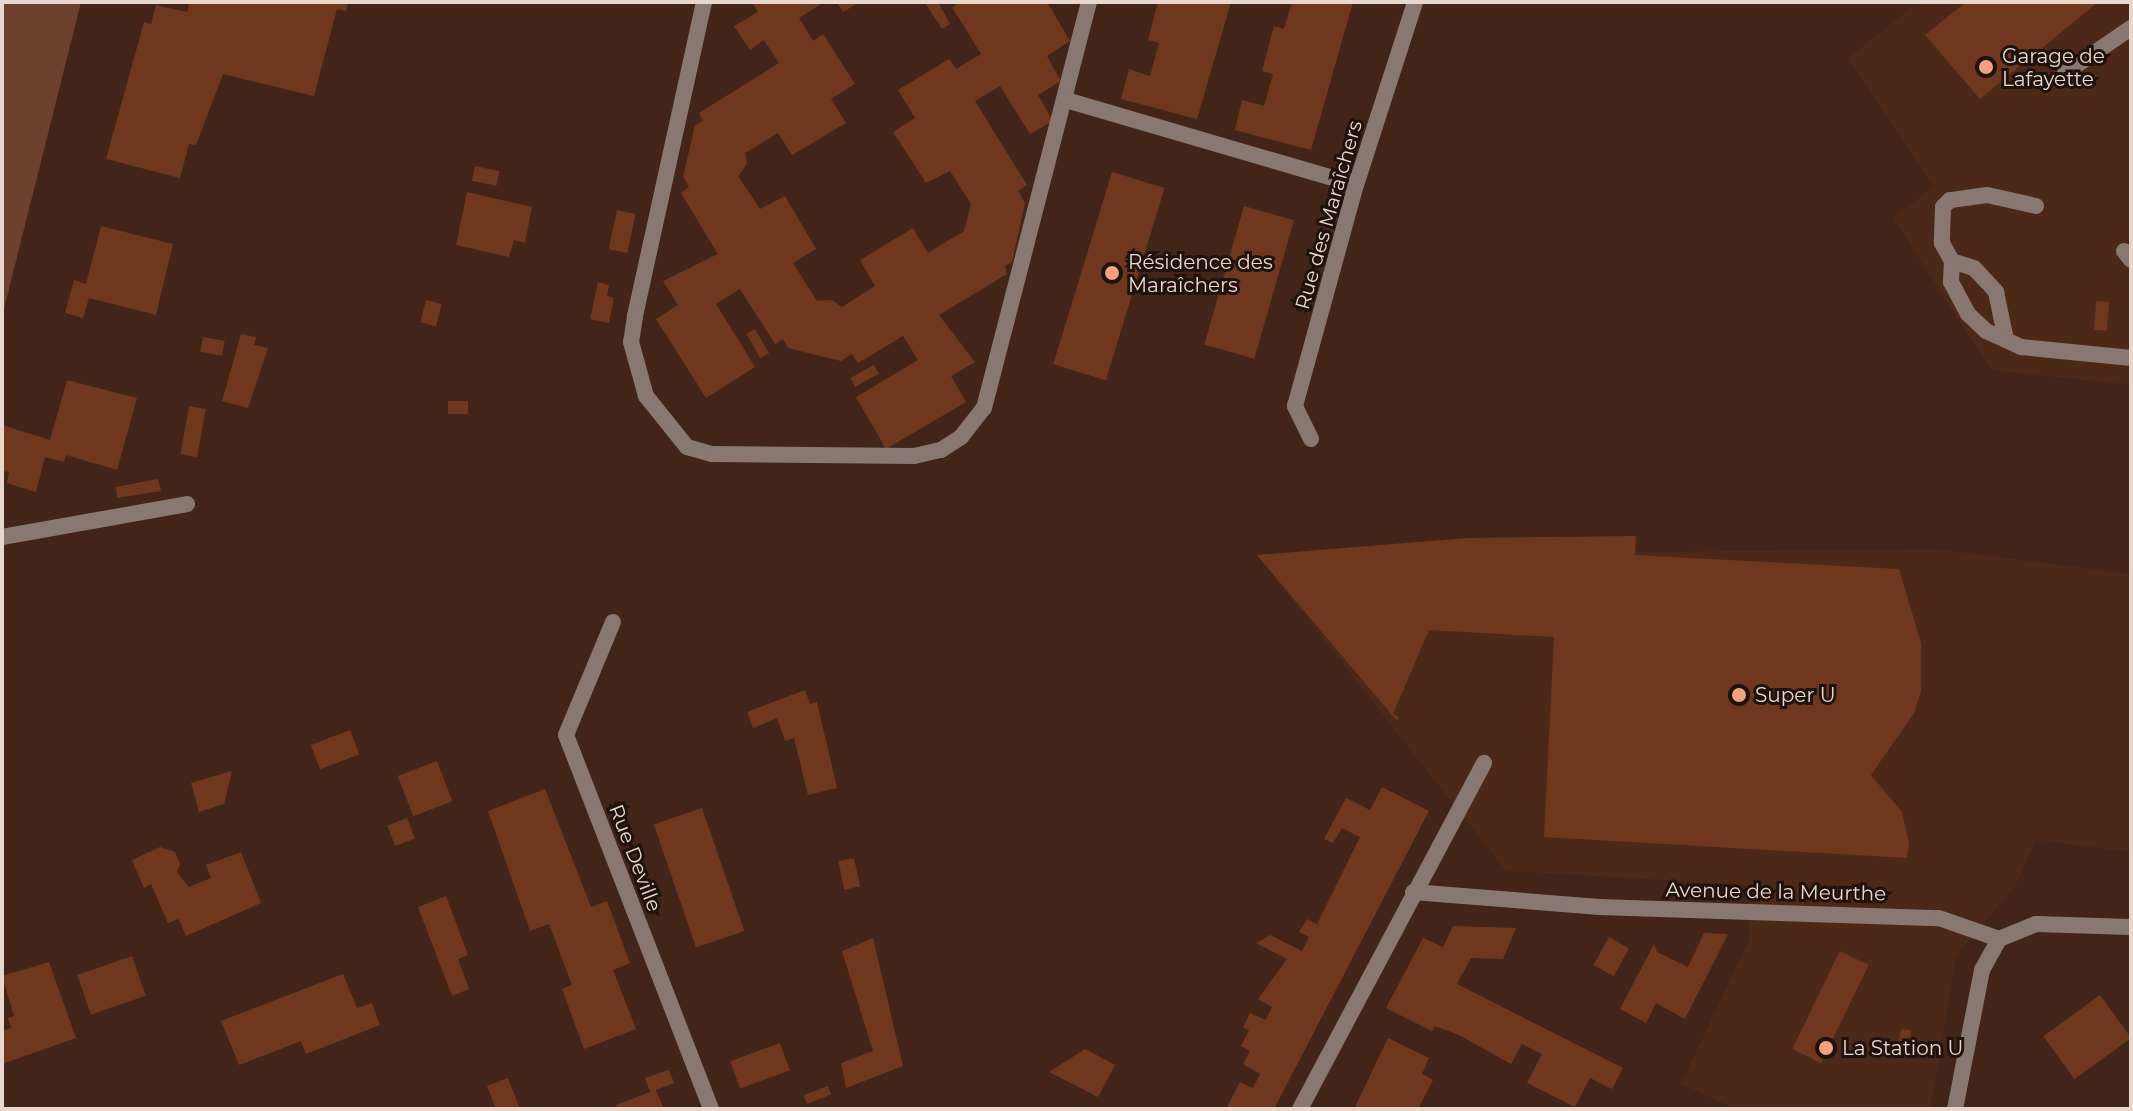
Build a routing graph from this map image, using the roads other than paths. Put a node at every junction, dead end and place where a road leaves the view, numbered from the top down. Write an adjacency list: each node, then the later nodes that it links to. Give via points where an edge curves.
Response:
1 (704, 2): 6 (street, via 631,342 636,373 667,427 687,447 712,454 914,456 941,450 973,425 984,408)
2 (1089, 2): 6 (street)
3 (1415, 2): 7 (street, Rue des Maraîchers)
4 (2131, 28): 5 (street)
5 (2065, 73)
6 (1066, 100): 7 (street)
7 (1356, 185): 12 (street, Rue des Maraîchers, via 1295,406)
8 (2036, 206): 9 (street, via 1987,195 1950,200 1943,207 1942,243)
9 (1952, 261): 10 (street, via 1951,282 1968,314); 10 (street, via 1974,268 1996,292)
10 (2006, 340): 11 (street, via 2021,347)
11 (2131, 358)
12 (1311, 439)
13 (187, 504): 14 (street)
14 (2, 537)
15 (613, 622): 20 (street, Rue Deville, via 566,735)
16 (1484, 763): 17 (street)
17 (1413, 892): 19 (street, Avenue de la Meurthe, via 1599,907 1939,918); 21 (street)
18 (2131, 927): 19 (street, via 2036,924)
19 (1999, 939): 22 (street, via 1987,954 1977,988)
20 (711, 1109)
21 (1300, 1109)
22 (1955, 1109)

